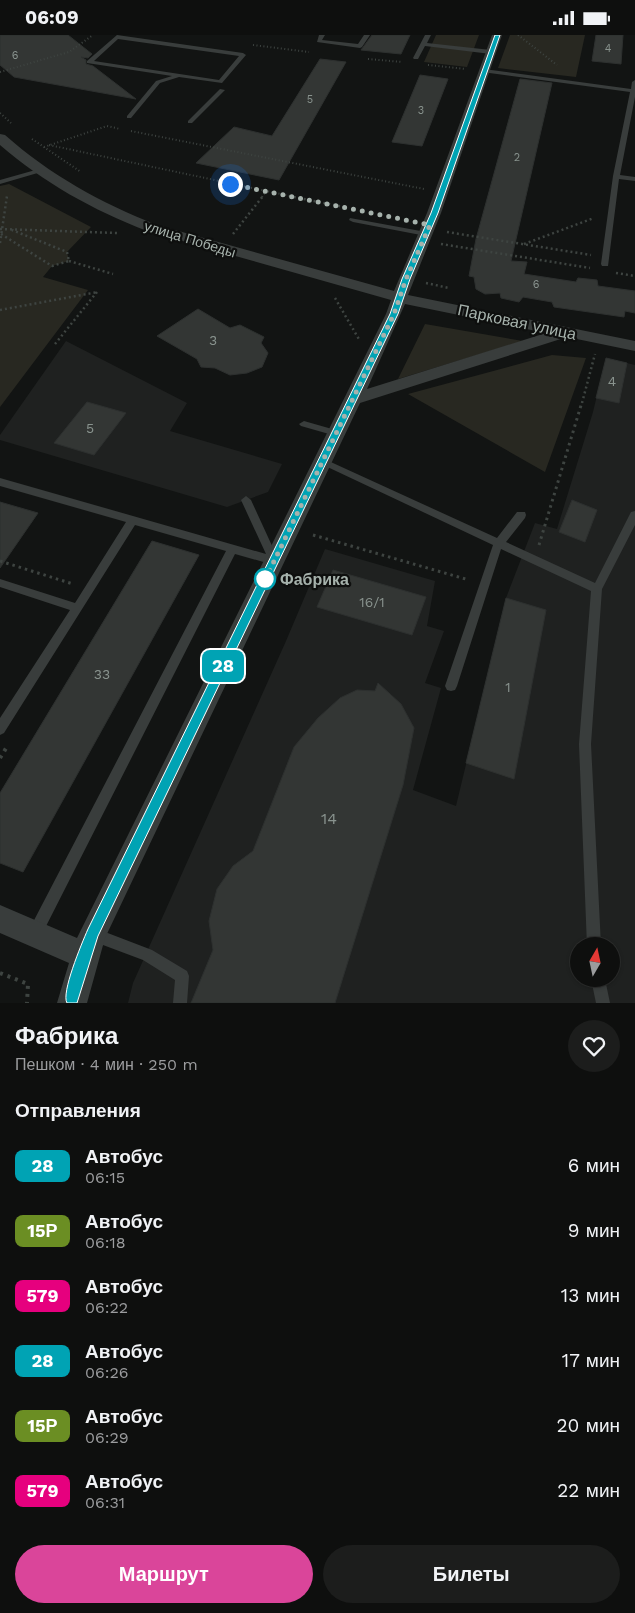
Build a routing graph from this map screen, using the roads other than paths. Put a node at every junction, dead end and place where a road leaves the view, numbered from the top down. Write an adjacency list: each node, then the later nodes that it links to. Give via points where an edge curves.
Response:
1 (322, 35): 2 (lane, via 319,41 360,46)
2 (367, 35)
3 (428, 35): 5 (lane)
4 (497, 35): 6 (street)
5 (423, 44): 6 (lane); 7 (lane)
6 (491, 52): 8 (street)
7 (416, 58)
8 (484, 71): 12 (lane); 21 (street)
9 (180, 76): 9 (lane, via 98,63 90,62 117,37 243,55 220,82); 13 (lane, via 158,82)
10 (635, 82): 12 (lane)
11 (222, 90): 14 (lane)
12 (634, 91): 17 (lane)
13 (129, 117)
14 (190, 122)
15 (0, 138): 16 (street, улица Победы)
16 (39, 171): 19 (lane); 23 (street, улица Победы, via 81,197 152,228)
17 (616, 176): 18 (lane); 22 (lane)
18 (635, 179)
19 (0, 182)
20 (353, 220): 21 (lane)
21 (426, 234): 23 (street)
22 (605, 265)
23 (400, 298): 24 (street, Парковая улица); 26 (street)
24 (564, 333): 25 (street, Парковая улица); 26 (street)
25 (635, 346)
26 (353, 399): 28 (street)
27 (304, 424): 28 (lane)
28 (336, 433): 29 (street)
29 (322, 461): 35 (lane); 37 (street)
30 (0, 482): 34 (lane)
31 (246, 500): 37 (lane)
32 (521, 515): 35 (lane)
33 (635, 515): 39 (lane)
34 (133, 520): 36 (lane); 40 (lane)
35 (498, 544): 39 (lane); 41 (lane)
36 (232, 549): 37 (lane); 44 (lane)
37 (274, 561): 46 (street)
38 (0, 583): 40 (lane)
39 (596, 589): 45 (lane, via 584,744)
40 (77, 607): 42 (lane)
41 (451, 687)
42 (0, 729)
43 (0, 919): 44 (street)
44 (35, 933): 46 (street)
45 (594, 937)
46 (89, 945): 48 (street); 49 (lane, via 147,955 182,976)
47 (600, 987): 50 (lane)
48 (72, 1003)
49 (180, 1003)
50 (603, 1003)

